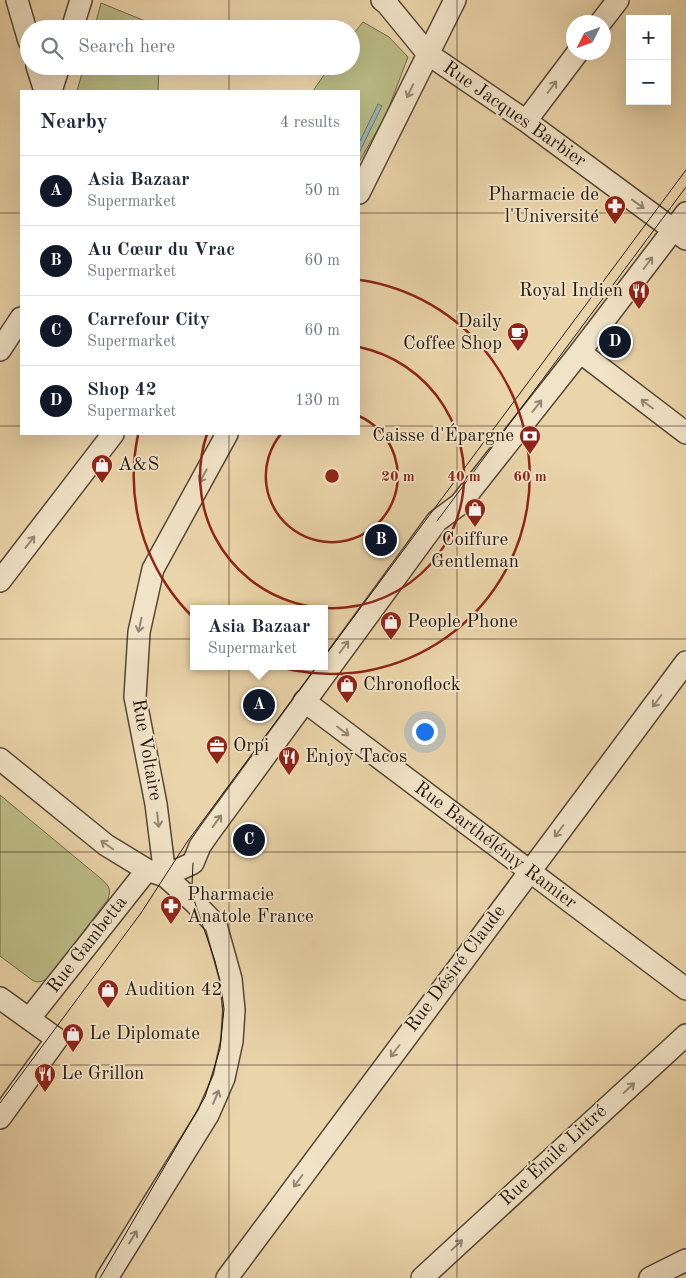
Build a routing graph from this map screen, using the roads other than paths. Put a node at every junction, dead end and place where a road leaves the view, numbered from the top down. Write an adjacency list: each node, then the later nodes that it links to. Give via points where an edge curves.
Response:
1 (17, 0): 7 (street)
2 (81, 0): 8 (street)
3 (382, 0): 9 (street, Rue Jacques Barbier)
4 (455, 0): 9 (street)
5 (618, 0): 6 (street)
6 (606, 15)
7 (23, 20)
8 (75, 20)
9 (428, 54): 15 (street, Rue Jacques Barbier); 16 (street, one-way to 16)
10 (572, 60): 15 (street, one-way to 10)
11 (40, 75): 13 (street)
12 (56, 75): 14 (street)
13 (45, 90)
14 (51, 90)
15 (526, 121): 18 (street, Rue Jacques Barbier, one-way to 18)
16 (360, 191)
17 (686, 213): 18 (street)
18 (680, 235): 21 (street, one-way to 18)
19 (20, 320): 20 (street)
20 (0, 350)
21 (580, 352): 22 (street, one-way to 21); 27 (street, one-way to 21, via 437,521 460,504)
22 (686, 433)
23 (112, 435): 25 (street, one-way to 23)
24 (226, 435): 32 (street, Rue Voltaire, one-way to 32, via 153,569 139,632 134,697 156,804)
25 (0, 581)
26 (686, 662): 31 (street, Rue Désiré Claude, one-way to 31)
27 (328, 669)
28 (328, 670): 29 (street, one-way to 28)
29 (304, 702): 31 (street, Rue Barthélémy Ramier, one-way to 31); 32 (street, one-way to 29, via 194,863 200,846)
30 (0, 759): 32 (street, one-way to 30, via 106,845)
31 (529, 871): 33 (street, Rue Barthélémy Ramier); 40 (street, Rue Désiré Claude, one-way to 40)
32 (156, 873): 35 (street, Rue Gambetta); 39 (street, one-way to 32, via 208,1115 224,1078 232,1041 231,979 216,924)
33 (686, 990)
34 (0, 998): 35 (street)
35 (29, 1019): 37 (street, via 57,1039)
36 (686, 1035): 41 (street, Rue Émile Littré, one-way to 36)
37 (0, 1118)
38 (686, 1260): 42 (street)
39 (107, 1278)
40 (227, 1278)
41 (422, 1278)
42 (650, 1278)

